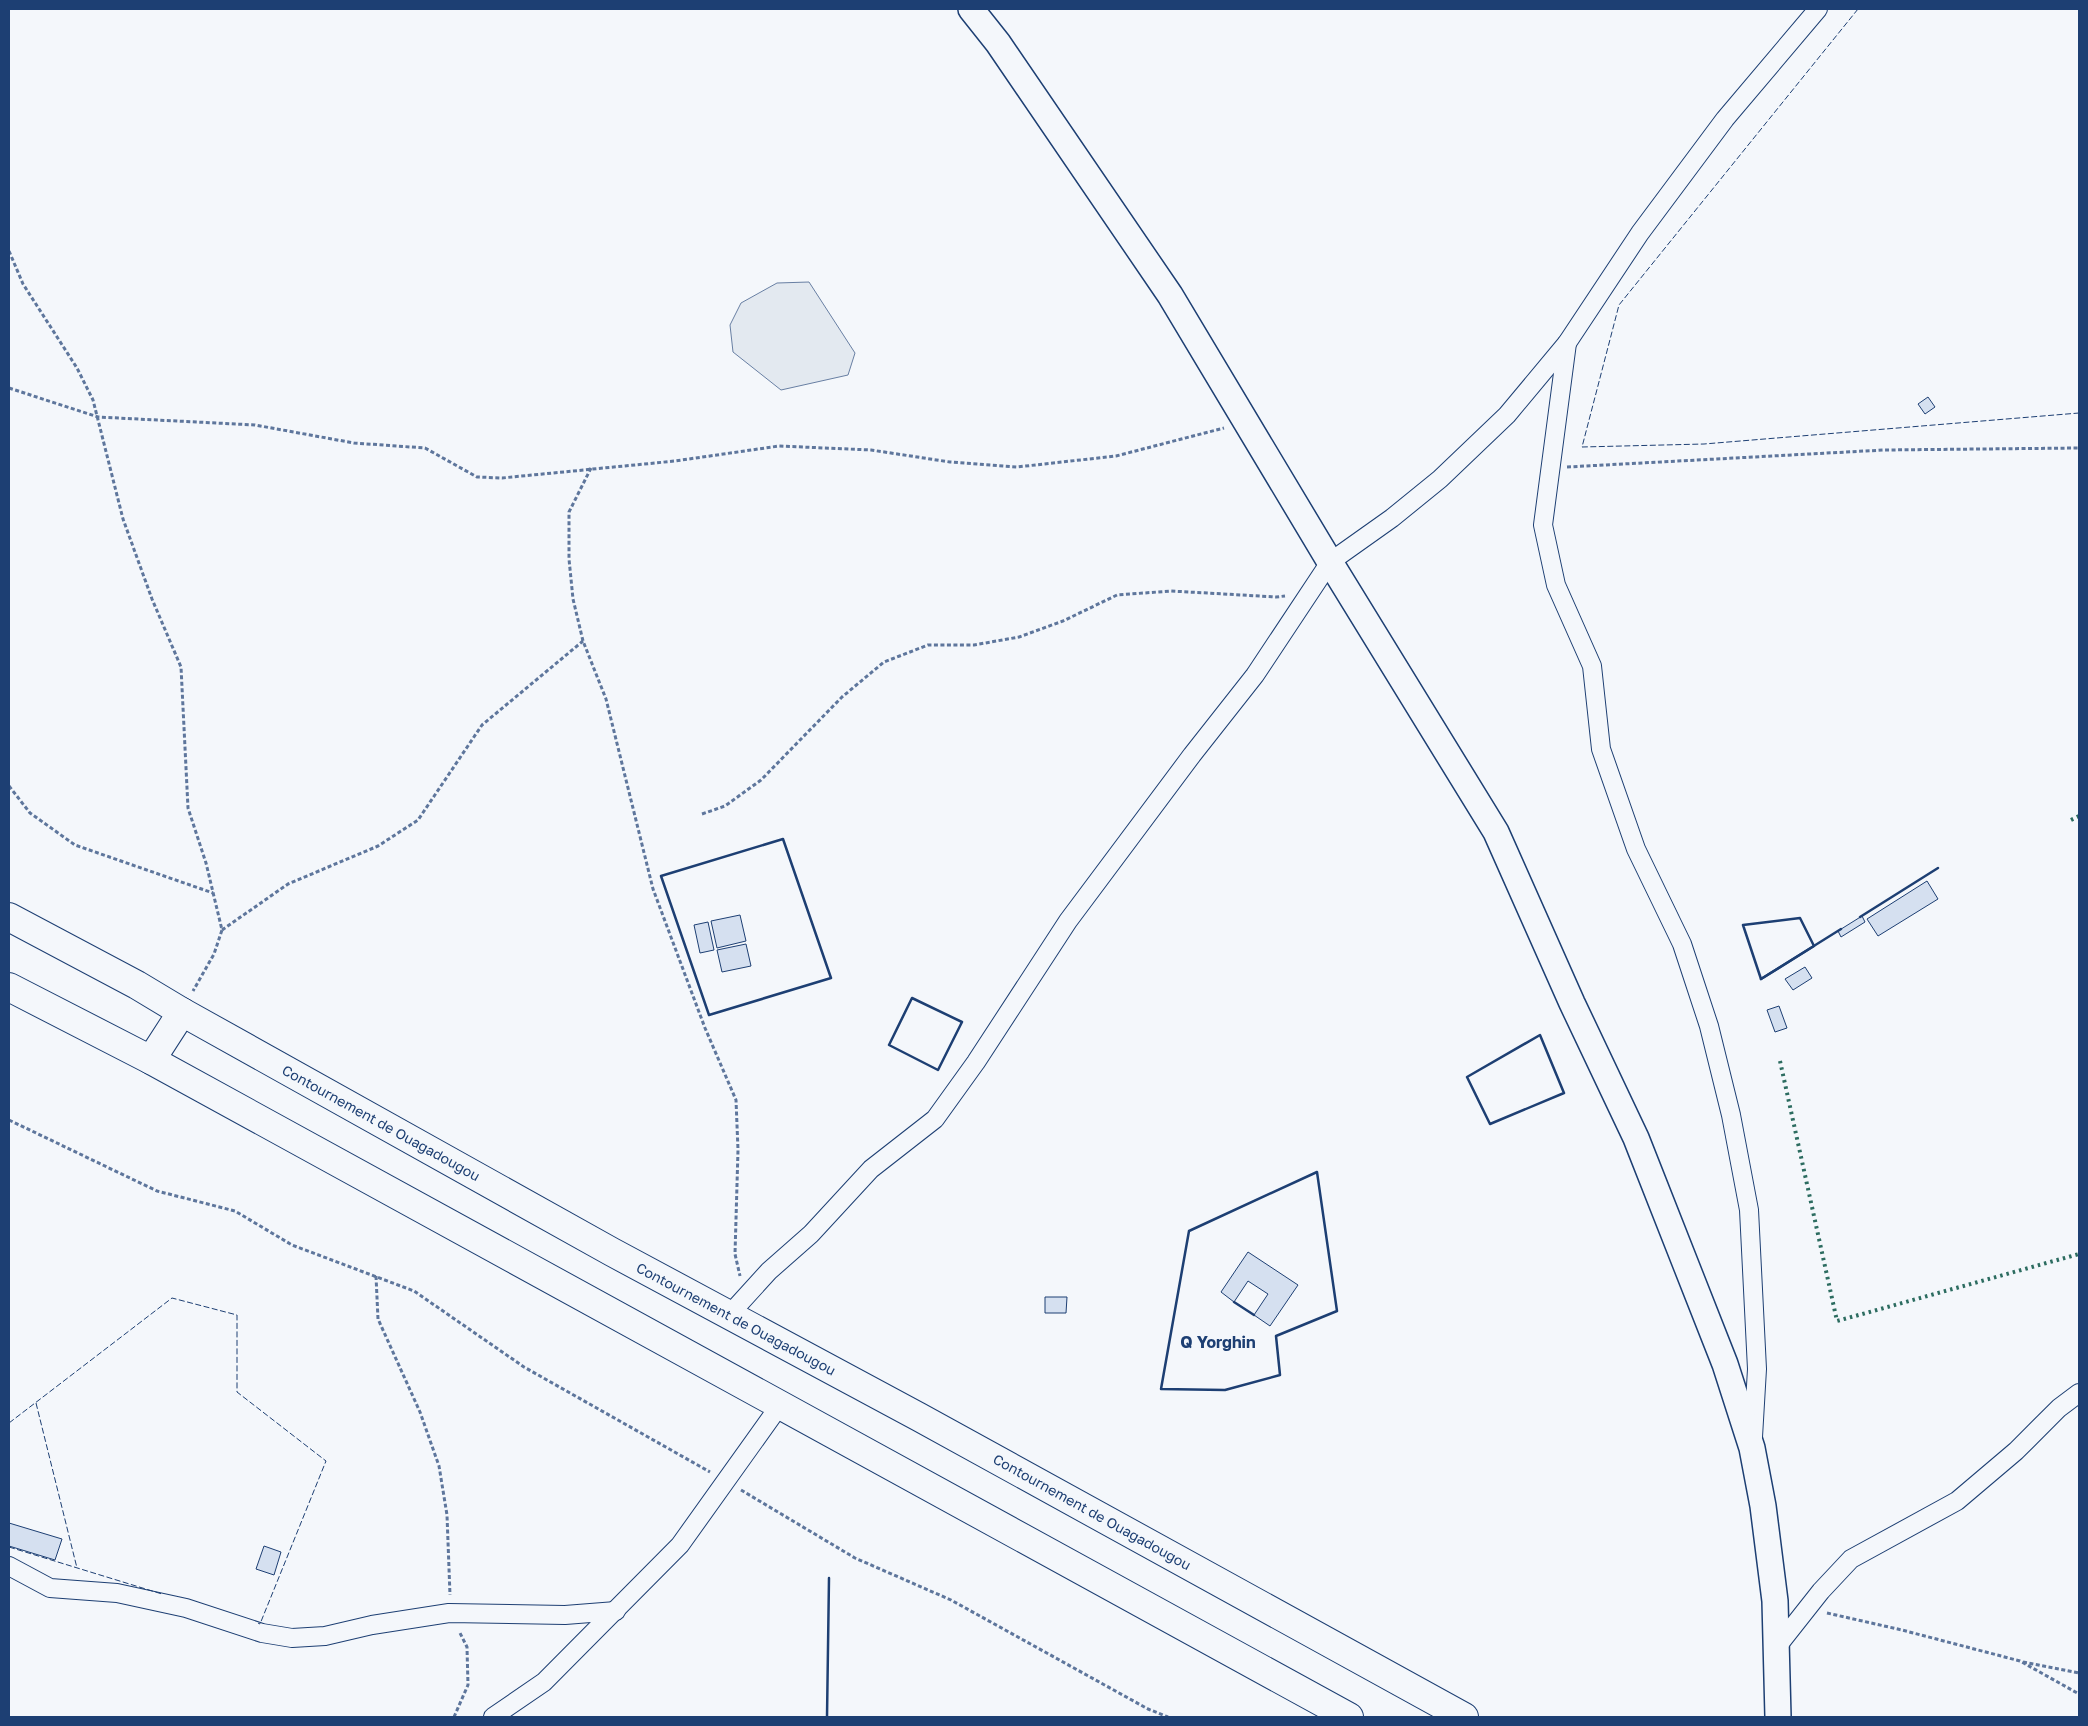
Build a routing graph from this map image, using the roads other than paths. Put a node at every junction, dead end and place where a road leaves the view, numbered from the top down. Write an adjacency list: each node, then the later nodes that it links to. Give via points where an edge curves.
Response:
1 (971, 9): 4 (main road, via 1170,295)
2 (1818, 9): 3 (street, via 1725,119 1640,233)
3 (1567, 343): 4 (street, via 1507,415 1440,479); 12 (street, via 1543,525 1556,585 1592,666 1601,749 1636,849 1682,944 1709,1026 1731,1115 1750,1220 1758,1369)
4 (1330, 562): 9 (street, via 1255,675 1068,921 976,1062 934,1119 871,1169 811,1234 769,1271); 12 (main road, via 1496,832 1636,1138 1725,1364)
5 (9, 917): 7 (highway, Contournement de Ouagadougou)
6 (9, 987): 8 (highway)
7 (182, 1012): 8 (highway); 9 (highway, Contournement de Ouagadougou, via 612,1252)
8 (151, 1060): 11 (highway)
9 (737, 1306): 18 (highway, Contournement de Ouagadougou, via 919,1417)
10 (2079, 1393): 15 (street, via 1957,1501 1851,1559)
11 (780, 1405): 14 (street, via 680,1545); 17 (highway)
12 (1752, 1448): 15 (main road, via 1775,1601)
13 (9, 1566): 14 (street, via 50,1588 117,1594 169,1604 262,1633 292,1638 325,1636 450,1613 565,1615)
14 (616, 1611): 16 (street, via 544,1682)
15 (1776, 1648): 19 (main road)
16 (493, 1717)
17 (1349, 1717)
18 (1464, 1717)
19 (1778, 1717)

